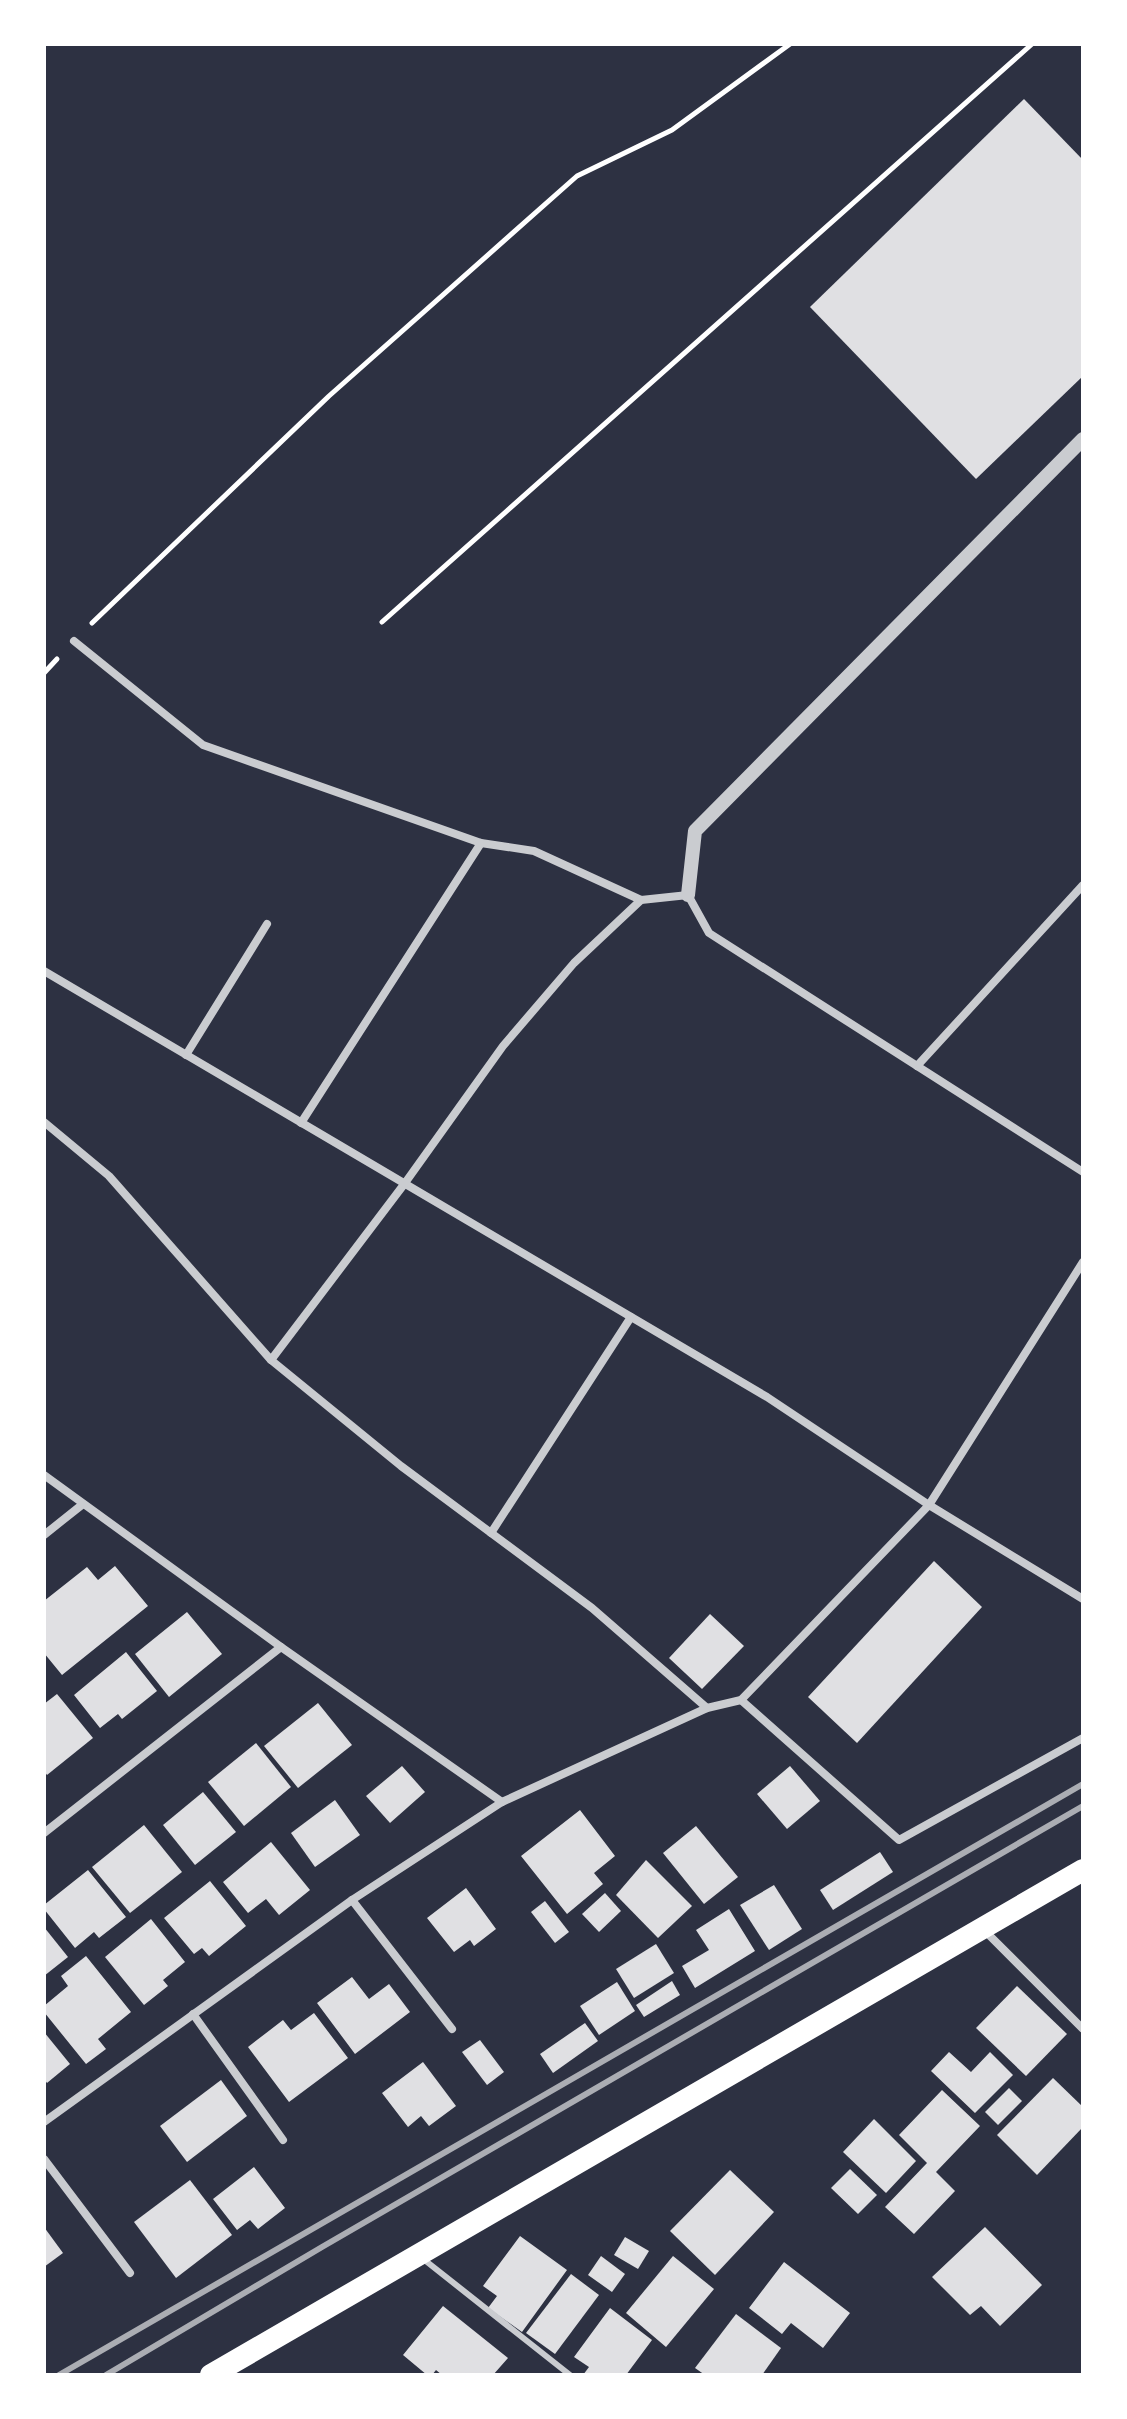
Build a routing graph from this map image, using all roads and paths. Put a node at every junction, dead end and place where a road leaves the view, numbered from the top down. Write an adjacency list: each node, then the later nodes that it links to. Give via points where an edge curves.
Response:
1 (790, 44): 5 (path, via 672,130 577,176 329,396)
2 (1032, 44): 4 (path)
3 (1083, 439): 9 (street, via 695,831)
4 (382, 622)
5 (74, 641): 6 (path); 7 (street, via 203,745)
6 (44, 673)
7 (481, 843): 10 (street, via 534,851); 16 (street)
8 (1083, 885): 14 (street)
9 (688, 895): 10 (street); 14 (street, via 709,933)
10 (641, 900): 18 (street, via 574,963 503,1046)
11 (267, 924): 13 (street)
12 (44, 971): 13 (street)
13 (186, 1055): 16 (street)
14 (917, 1066): 17 (street)
15 (44, 1122): 21 (street, via 109,1176)
16 (301, 1123): 18 (street)
17 (1083, 1172)
18 (405, 1183): 20 (street); 21 (street)
19 (1083, 1262): 24 (street)
20 (631, 1317): 24 (street, via 767,1397); 25 (street)
21 (271, 1360): 25 (street)
22 (44, 1475): 23 (street)
23 (83, 1504): 26 (street); 28 (street)
24 (929, 1505): 27 (street); 29 (street)
25 (491, 1533): 30 (street, via 592,1608)
26 (44, 1535)
27 (1083, 1599)
28 (281, 1647): 32 (street); 33 (street)
29 (741, 1700): 30 (street); 31 (street, via 899,1840)
30 (707, 1708): 32 (street)
31 (1083, 1738)
32 (502, 1802): 35 (street)
33 (44, 1833)
34 (1083, 1870): 36 (highway)
35 (352, 1900): 37 (street); 38 (street)
36 (982, 1928): 39 (street); 43 (highway)
37 (193, 2014): 40 (street); 41 (street)
38 (452, 2029)
39 (1083, 2029)
40 (44, 2122)
41 (283, 2140)
42 (44, 2159): 44 (street)
43 (419, 2256): 45 (highway); 46 (lane)
44 (130, 2273)
45 (211, 2375)
46 (570, 2375)

